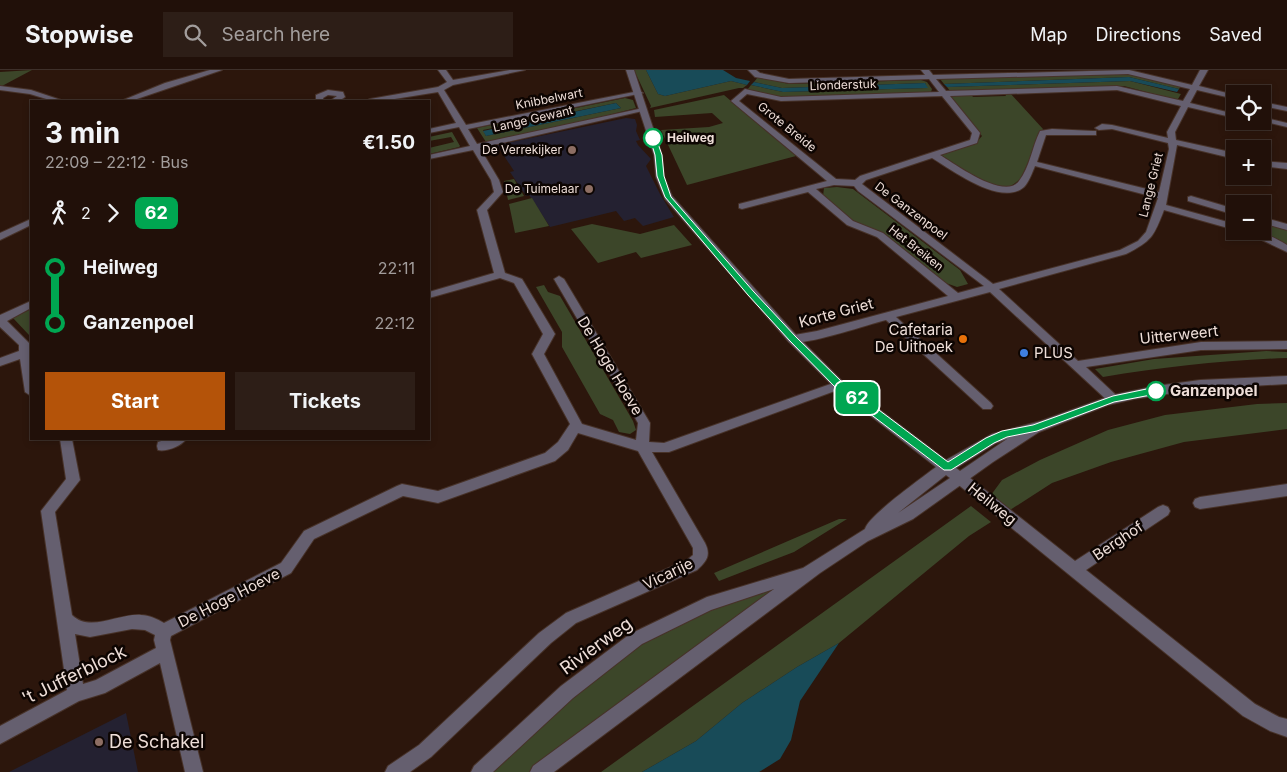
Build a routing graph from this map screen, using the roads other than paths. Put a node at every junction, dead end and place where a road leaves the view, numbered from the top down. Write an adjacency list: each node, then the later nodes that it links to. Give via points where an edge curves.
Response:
1 (218, 70): 17 (street)
2 (442, 70): 8 (street)
3 (521, 70): 8 (street)
4 (630, 70): 13 (street, Heilweg)
5 (752, 70): 7 (street, via 758,75 789,81)
6 (1204, 70): 10 (street, Lange Griet)
7 (928, 74): 10 (street, via 1128,72); 14 (street, De Ganzenpoel)
8 (451, 83): 11 (street)
9 (0, 88): 16 (street)
10 (1196, 88): 15 (street); 21 (street, Lange Griet)
11 (440, 89): 20 (street); 28 (street)
12 (744, 90): 14 (street, Lionderstuk, via 781,99); 38 (street, Grote Breide, via 735,101)
13 (639, 93): 24 (street, Heilweg); 28 (street, Knibbelwart)
14 (944, 93): 21 (street, Lionderstuk, via 1117,88); 33 (street, De Ganzenpoel, via 976,133 974,141 968,145)
15 (1226, 95)
16 (57, 100)
17 (128, 100)
18 (319, 100): 19 (street, via 323,94 332,92 340,94 341,97)
19 (336, 100)
20 (376, 100)
21 (1186, 105): 25 (street, Lionderstuk); 30 (street, Lange Griet, via 1172,132)
22 (1271, 106): 23 (street)
23 (1287, 109)
24 (643, 110): 31 (street, Lange Gewant); 60 (street, Heilweg, via 668,197)
25 (1226, 114)
26 (1271, 121): 27 (street)
27 (1287, 125)
28 (463, 126): 29 (street, Knibbelwart); 31 (street)
29 (430, 131)
30 (1172, 140): 32 (street); 35 (street, via 1112,126 1102,126 1096,131 1052,131 1039,135); 42 (street, Lange Griet)
31 (475, 146): 34 (street, Lange Gewant); 52 (street, via 499,192 482,210)
32 (1226, 154)
33 (934, 155): 35 (street, via 992,189 1003,191 1021,185); 39 (street, De Ganzenpoel, via 863,178)
34 (430, 157)
35 (1032, 163): 42 (street)
36 (1271, 164): 37 (street)
37 (1287, 166)
38 (834, 182): 39 (street); 40 (street)
39 (857, 183): 54 (street, De Ganzenpoel)
40 (810, 188): 43 (street); 56 (street, Het Breiken, via 857,227 880,235)
41 (1191, 199): 44 (street)
42 (1162, 201): 47 (street); 54 (street, Lange Griet, via 1150,233 1141,243 1123,252)
43 (742, 206)
44 (1226, 209)
45 (30, 222): 49 (street)
46 (1271, 223): 48 (street)
47 (1226, 224)
48 (1287, 227)
49 (0, 237)
50 (1271, 240): 51 (street)
51 (1287, 249)
52 (500, 275): 55 (street); 70 (street, via 518,281 549,334 538,354)
53 (559, 279): 75 (street, De Hoge Hoeve, via 644,423)
54 (991, 287): 56 (street, Korte Griet); 64 (street, De Ganzenpoel)
55 (430, 295)
56 (956, 296): 58 (street, Korte Griet)
57 (30, 305): 59 (street)
58 (887, 315): 60 (street, Korte Griet); 69 (street, Korte Griet)
59 (0, 321): 62 (street)
60 (793, 339): 67 (street, Heilweg)
61 (1287, 345): 64 (street, Uitterweert, via 1201,346)
62 (27, 346): 63 (street); 65 (street)
63 (0, 362)
64 (1076, 365): 68 (street, De Ganzenpoel)
65 (30, 380)
66 (1287, 380): 68 (street, Rivierweg, via 1233,382)
67 (839, 385): 75 (street, via 664,448); 76 (street, Heilweg)
68 (1113, 399): 71 (street, Rivierweg)
69 (987, 406)
70 (575, 427): 75 (street); 85 (street, De Hoge Hoeve, via 563,446 550,457 438,497 402,490 309,535 286,568)
71 (1034, 429): 76 (street, Rivierweg, via 990,440); 77 (street, Rivierweg)
72 (66, 440): 84 (street, via 73,480 48,511)
73 (178, 440): 74 (street)
74 (163, 446)
75 (642, 447): 91 (street, Vicarije, via 700,547 702,558 680,571 571,618 425,751)
76 (947, 467): 77 (street, Heilweg); 81 (street, Rivierweg, via 904,499)
77 (960, 478): 81 (street, Rivierweg, via 908,515); 83 (street, Heilweg)
78 (1283, 493): 79 (street)
79 (1200, 503)
80 (1162, 511): 83 (street, Berghof)
81 (863, 537): 82 (street, Rivierweg)
82 (815, 568): 92 (street, Rivierweg, via 707,604 636,639 567,692); 93 (street, Rivierweg)
83 (1074, 570): 88 (street, Heilweg, via 1249,710)
84 (64, 618): 85 (street, via 76,628 110,628 142,622); 87 (street)
85 (164, 631): 86 (street)
86 (165, 652): 87 (street, 't Jufferblock, via 99,687); 90 (street)
87 (76, 694): 89 (street, 't Jufferblock)
88 (1287, 728)
89 (0, 735)
90 (194, 772)
91 (394, 772)
92 (480, 772)
93 (539, 772)

